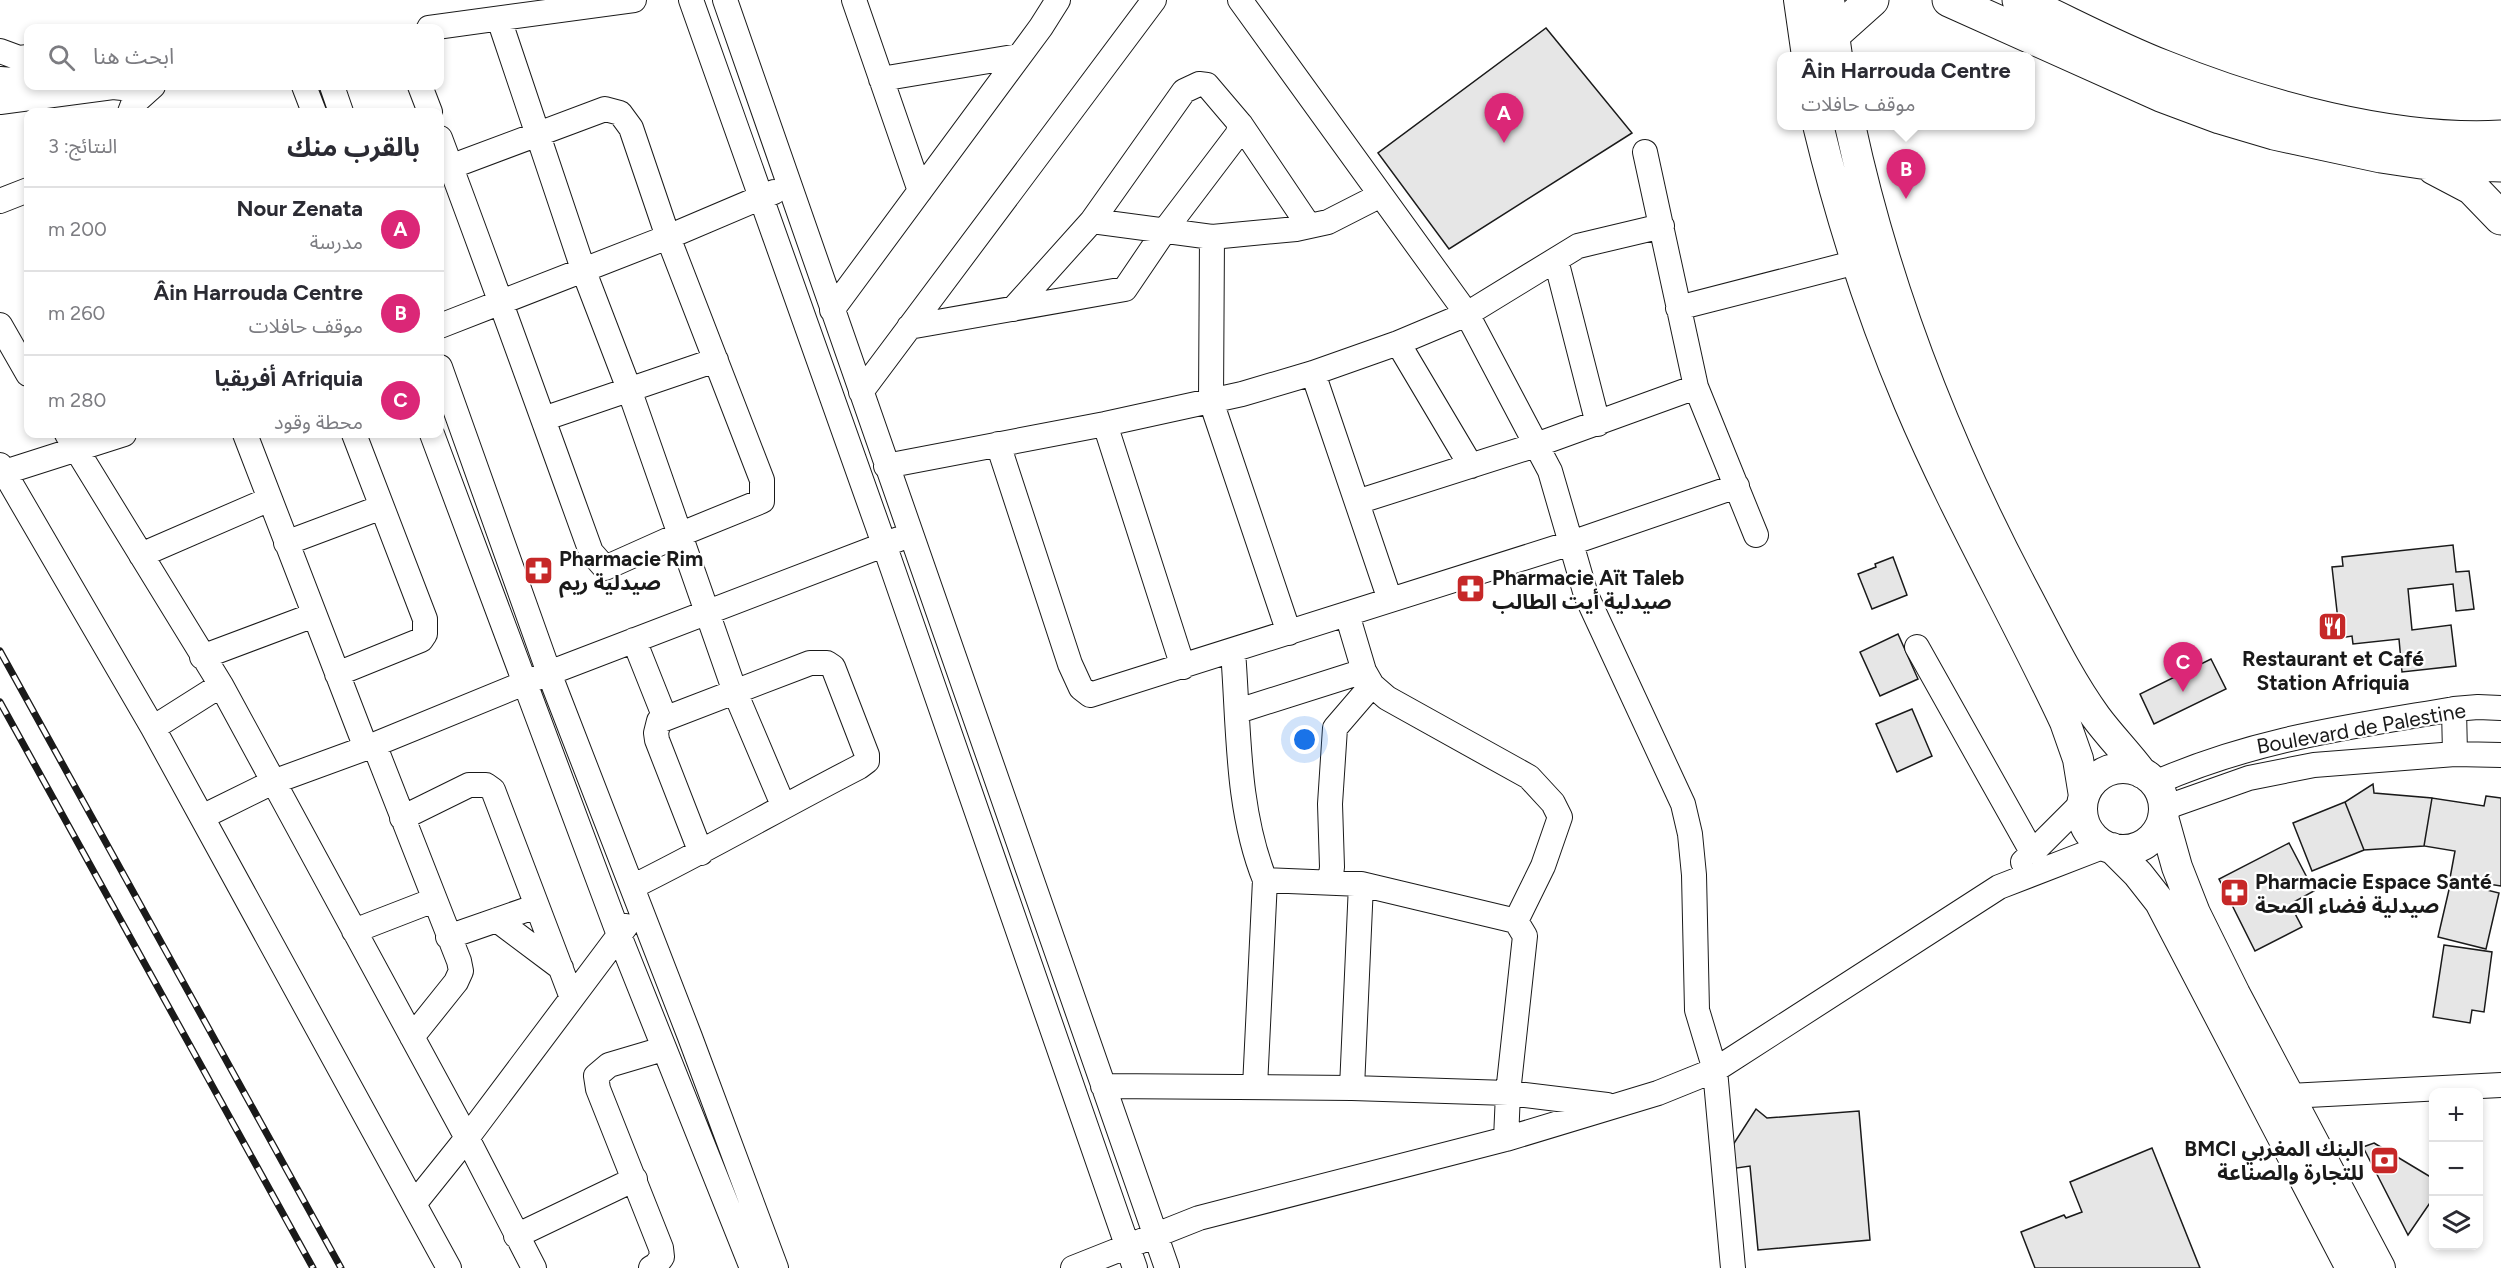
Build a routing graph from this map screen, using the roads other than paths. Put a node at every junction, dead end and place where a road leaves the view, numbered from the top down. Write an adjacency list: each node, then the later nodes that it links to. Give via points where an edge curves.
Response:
1 (634, 0): 14 (street)
2 (691, 0): 46 (street)
3 (725, 0): 42 (street)
4 (854, 0): 22 (street)
5 (1058, 0): 19 (street)
6 (1154, 0): 65 (street)
7 (1240, 0): 45 (street)
8 (1799, 0): 18 (main road)
9 (1829, 0): 16 (main road)
10 (1872, 0): 16 (highway)
11 (1949, 0): 13 (highway)
12 (2019, 0): 36 (highway, via 2162,67 2273,104 2362,126 2419,135)
13 (1986, 8): 39 (highway, via 2161,95 2220,117 2274,133)
14 (499, 19): 15 (street); 35 (street)
15 (444, 26)
16 (1836, 45)
17 (0, 51): 20 (street)
18 (1806, 52)
19 (1019, 56): 22 (street); 44 (street)
20 (24, 57)
21 (0, 79): 27 (street)
22 (881, 79): 44 (street)
23 (90, 90): 27 (street)
24 (306, 90): 29 (street)
25 (333, 90): 30 (street)
26 (422, 90): 31 (street)
27 (35, 97): 28 (street)
28 (0, 102)
29 (312, 108)
30 (338, 108)
31 (428, 108)
32 (1241, 125): 49 (street, via 1207,86 1189,88); 50 (street); 52 (street)
33 (1819, 130): 56 (main road)
34 (1851, 130): 124 (main road, via 1890,279 1931,393 1966,471 2000,545 2066,669 2096,717)
35 (538, 135): 41 (street); 53 (street, via 605,109 620,113 631,128); 57 (street)
36 (2501, 137)
37 (444, 150): 41 (street)
38 (1645, 152): 51 (street)
39 (2421, 162): 40 (highway); 48 (highway, via 2472,188)
40 (2501, 165)
41 (450, 167): 58 (street)
42 (790, 186): 46 (street); 61 (street)
43 (24, 191): 47 (street)
44 (920, 191): 61 (street)
45 (1381, 195): 50 (street, via 1328,222); 62 (street)
46 (761, 197): 53 (street); 97 (street)
47 (0, 201)
48 (2501, 218)
49 (1092, 220): 52 (street); 60 (street)
50 (1309, 226): 54 (street)
51 (1662, 226): 55 (street, via 1578,246); 59 (street)
52 (1165, 230): 54 (street); 60 (street, via 1125,289)
53 (668, 237): 57 (street); 67 (street)
54 (1212, 237): 74 (street)
55 (1556, 260): 62 (street); 77 (street)
56 (1857, 262): 59 (street); 125 (main road, via 1909,402 2065,722 2078,759)
57 (583, 269): 58 (street); 72 (street)
58 (501, 301): 63 (street); 75 (street)
59 (1678, 308): 71 (street)
60 (1014, 309): 65 (street)
61 (832, 310): 73 (street)
62 (1467, 314): 66 (street); 84 (street)
63 (444, 324)
64 (0, 325): 68 (street)
65 (909, 327): 73 (street)
66 (1398, 343): 69 (street); 86 (street)
67 (716, 360): 72 (street); 92 (street, via 762,480 762,501)
68 (24, 362)
69 (1313, 373): 74 (street); 90 (street)
70 (444, 378): 109 (street)
71 (1696, 387): 77 (street); 88 (street)
72 (629, 389): 75 (street); 92 (street)
73 (861, 392): 85 (street)
74 (1211, 400): 76 (street); 103 (street)
75 (543, 419): 92 (street, via 591,552 605,568)
76 (1105, 423): 83 (street); 108 (street)
77 (1598, 424): 84 (street)
78 (98, 438): 82 (street)
79 (247, 438): 89 (street)
80 (356, 438): 91 (street)
81 (433, 438): 112 (street)
82 (72, 442): 87 (street); 98 (street)
83 (998, 444): 85 (street); 108 (street, via 1081,688 1090,694)
84 (1536, 445): 86 (street); 96 (street, via 1550,471)
85 (886, 466): 94 (street)
86 (1471, 466): 90 (street)
87 (2, 468): 119 (street)
88 (1737, 486): 93 (street); 96 (street)
89 (270, 499): 95 (street); 98 (street)
90 (1357, 502): 99 (street)
91 (382, 507): 95 (street); 110 (street, via 425,619 425,634 421,640)
92 (681, 534): 100 (street)
93 (1755, 535)
94 (910, 536): 97 (street); 150 (street)
95 (286, 543): 102 (street)
96 (1571, 543): 99 (street); 148 (street, via 1586,596 1683,804 1694,875 1696,1010)
97 (884, 544): 100 (street); 162 (street)
98 (141, 555): 107 (street)
99 (1390, 600): 101 (street)
100 (708, 612): 104 (street); 114 (street)
101 (1347, 614): 103 (street); 111 (street)
102 (315, 615): 107 (street); 110 (street)
103 (1289, 633): 106 (street)
104 (634, 640): 109 (street); 118 (street)
105 (1917, 647): 130 (street)
106 (1233, 651): 108 (street); 117 (street)
107 (202, 657): 113 (street)
108 (1183, 667)
109 (549, 673): 112 (street); 136 (street)
110 (337, 674): 120 (street)
111 (1368, 678): 117 (street); 133 (street, via 1335,728); 140 (street, via 1387,698 1529,777 1553,803 1560,817 1543,866)
112 (523, 683): 120 (street); 142 (street)
113 (221, 685): 119 (street); 123 (street)
114 (735, 692): 118 (street); 126 (street); 126 (street, via 810,663 833,667 867,761)
115 (2501, 708): 116 (street, Boulevard de Palestine)
116 (2454, 710): 121 (street); 124 (street, Boulevard de Palestine, via 2293,737 2208,762)
117 (1238, 711): 132 (street, via 1245,810)
118 (665, 718): 131 (street, via 656,726 657,740)
119 (153, 728): 127 (street)
120 (370, 746): 123 (street); 128 (street)
121 (2455, 754): 122 (street, Boulevard de Palestine); 124 (street, Boulevard de Palestine, via 2314,765)
122 (2501, 755)
123 (273, 782): 127 (street); 141 (street)
124 (2156, 795): 125 (main road, via 2125,768 2108,771 2093,781); 129 (main road, via 2155,834 2140,846 2122,850); 154 (main road, via 2195,913)
125 (2083, 799): 129 (main road, via 2087,828); 130 (street)
126 (783, 805): 131 (street)
127 (202, 817): 159 (street)
128 (402, 818): 137 (street); 138 (street, via 469,785 486,785 493,790)
129 (2109, 847): 135 (street); 171 (main road, via 2160,902)
130 (2032, 852): 135 (street)
131 (701, 853): 136 (street)
132 (1265, 880): 133 (street); 151 (street)
133 (1330, 883): 134 (street)
134 (1361, 884): 140 (street); 152 (street)
135 (2000, 887): 148 (street)
136 (636, 897): 142 (street); 167 (street)
137 (434, 900): 141 (street); 143 (street)
138 (537, 906): 139 (street); 144 (street)
139 (497, 920): 143 (street); 144 (street)
140 (1516, 921): 153 (street, via 1525,936)
141 (354, 931): 146 (street)
142 (619, 935): 145 (street); 147 (street)
143 (448, 937): 146 (street, via 460,971 456,982)
144 (561, 968): 145 (street)
145 (572, 998): 156 (street)
146 (412, 1036): 156 (street)
147 (663, 1049): 158 (street, via 609,1065 596,1076); 166 (street)
148 (1715, 1070): 155 (street); 170 (street)
149 (2501, 1085): 154 (street)
150 (1103, 1086): 151 (street); 160 (street)
151 (1255, 1087): 152 (street)
152 (1352, 1088): 153 (street)
153 (1508, 1093): 155 (street); 157 (street)
154 (2289, 1096): 172 (main road)
155 (1616, 1106): 157 (street)
156 (467, 1138): 159 (street); 161 (street)
157 (1506, 1139): 160 (street, via 1199,1218)
158 (635, 1179): 161 (street); 165 (street, via 661,1248 662,1257)
159 (414, 1204): 163 (street)
160 (1155, 1235): 162 (street); 169 (street)
161 (516, 1236): 164 (street)
162 (1131, 1257): 168 (street)
163 (449, 1268)
164 (534, 1268)
165 (651, 1268)
166 (752, 1268)
167 (776, 1268)
168 (1073, 1268)
169 (1167, 1268)
170 (1733, 1268)
171 (2351, 1268)
172 (2380, 1268)

